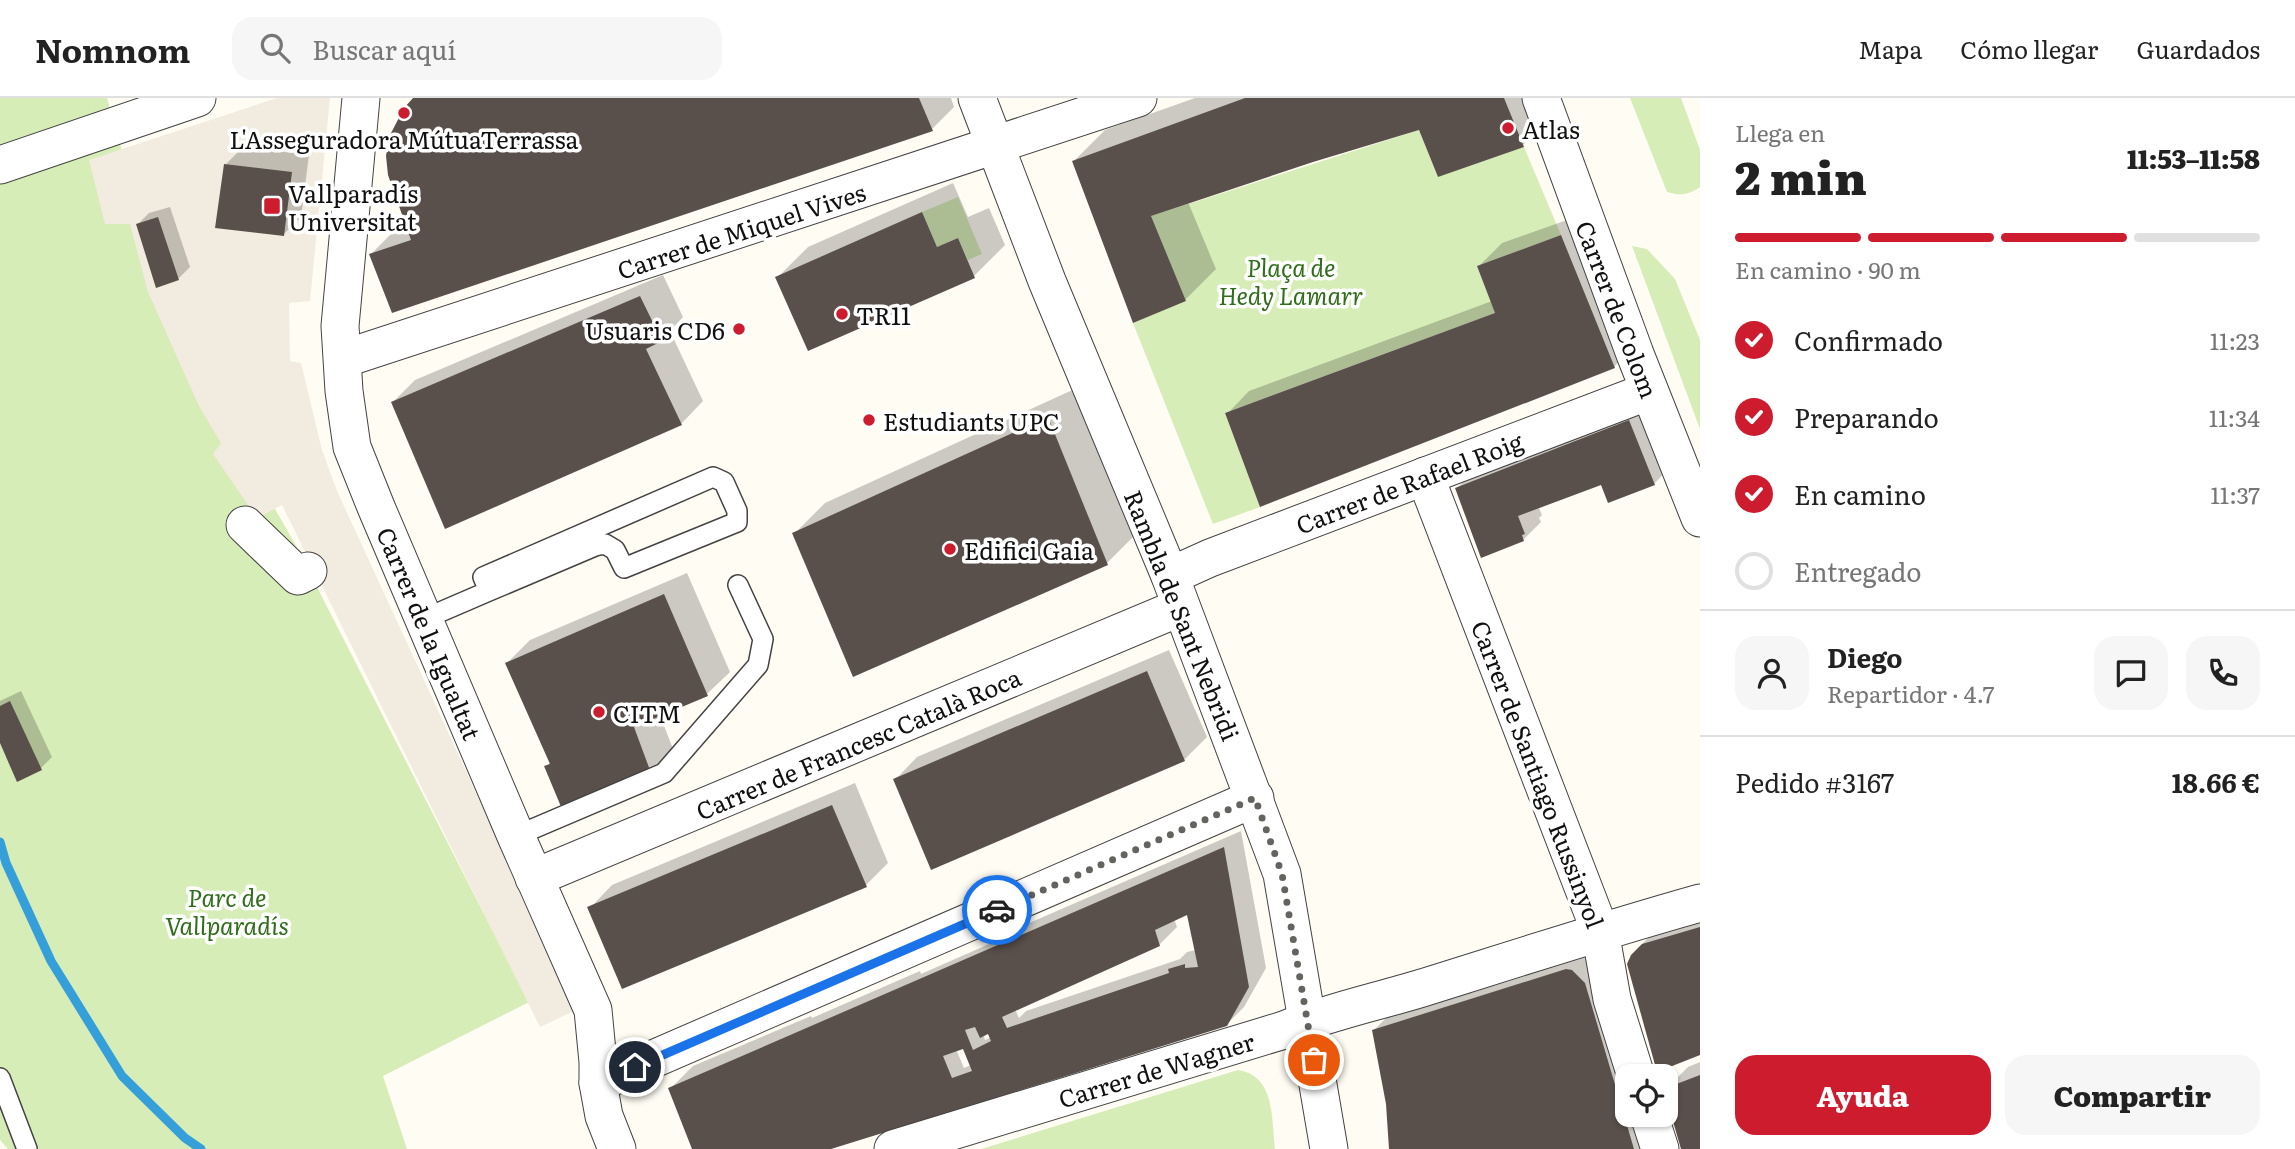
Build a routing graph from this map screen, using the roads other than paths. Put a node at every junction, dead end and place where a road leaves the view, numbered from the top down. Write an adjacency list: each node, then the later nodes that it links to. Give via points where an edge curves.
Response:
1 (197, 98): 7 (street)
2 (361, 98): 8 (street, Carrer de la Igualtat, via 340,326)
3 (977, 98): 6 (street, Rambla de Sant Nebridi)
4 (1138, 98): 6 (street, Carrer de Miquel Vives)
5 (1541, 98): 9 (street, Carrer de Colom)
6 (997, 146): 8 (street, Carrer de Miquel Vives); 16 (street, Rambla de Sant Nebridi, via 1047,281)
7 (0, 165)
8 (343, 359): 17 (street, Carrer de la Igualtat, via 352,447)
9 (1649, 391): 10 (street, Carrer de Rafael Roig); 11 (street, Carrer de Colom)
10 (1425, 476): 16 (street, Carrer de Rafael Roig, via 1210,558); 22 (street, Carrer de Santiago Russinyol)
11 (1700, 518)
12 (245, 525): 13 (street, via 298,576)
13 (308, 571)
14 (738, 585): 19 (lane, via 763,639 758,665 664,773)
15 (489, 591): 15 (lane, via 605,544 615,550 624,568 737,522 737,511 724,482 713,477 483,577); 17 (lane)
16 (1175, 591): 18 (street, Rambla de Sant Nebridi); 20 (street, Carrer de Francesc Català Roca)
17 (424, 619): 19 (street, Carrer de la Igualtat)
18 (1255, 798): 23 (street, Rambla de Sant Nebridi, via 1282,874); 26 (street)
19 (516, 836): 20 (street, Carrer de la Igualtat)
20 (534, 878): 26 (street, Carrer de la Igualtat, via 593,1010)
21 (1700, 903): 22 (street, Carrer de Wagner)
22 (1600, 931): 23 (street, Carrer de Wagner); 24 (street, Carrer de Santiago Russinyol, via 1612,999)
23 (1307, 1021): 30 (street, Carrer de Wagner); 31 (street, Rambla de Sant Nebridi)
24 (1632, 1064)
25 (0, 1078): 28 (lane)
26 (598, 1083): 29 (street, Carrer de la Igualtat)
27 (1653, 1127): 32 (street)
28 (27, 1149)
29 (617, 1149)
30 (893, 1149)
31 (1329, 1149)
32 (1660, 1149)

